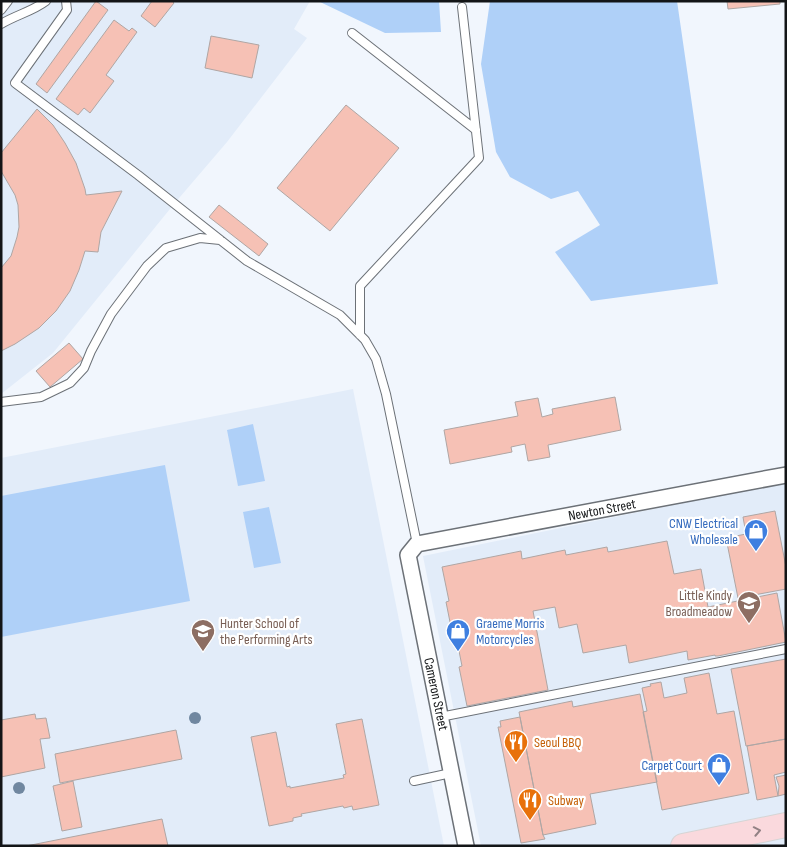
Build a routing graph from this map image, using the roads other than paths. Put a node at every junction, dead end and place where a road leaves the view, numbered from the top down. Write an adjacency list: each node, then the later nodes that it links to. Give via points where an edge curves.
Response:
1 (8, 1): 5 (lane)
2 (46, 1): 6 (lane)
3 (66, 1): 9 (lane, via 67,10 15,83)
4 (462, 7): 8 (lane)
5 (1, 10)
6 (1, 24)
7 (352, 32): 8 (lane)
8 (476, 130): 10 (lane, via 479,158 360,286)
9 (220, 240): 10 (lane, via 247,261 340,315); 11 (lane, via 200,238 166,248 147,266 111,314 84,368 70,383 41,397)
10 (360, 335): 13 (lane, via 376,359 386,394)
11 (1, 402)
12 (786, 475): 13 (street, Newton Street)
13 (417, 544): 15 (street, Cameron Street, via 408,555)
14 (786, 649): 15 (lane)
15 (440, 717): 16 (street, Cameron Street)
16 (452, 773): 17 (lane); 19 (street, Cameron Street)
17 (414, 781)
18 (786, 826): 20 (main road, one-way to 18)
19 (466, 846)
20 (683, 846)

